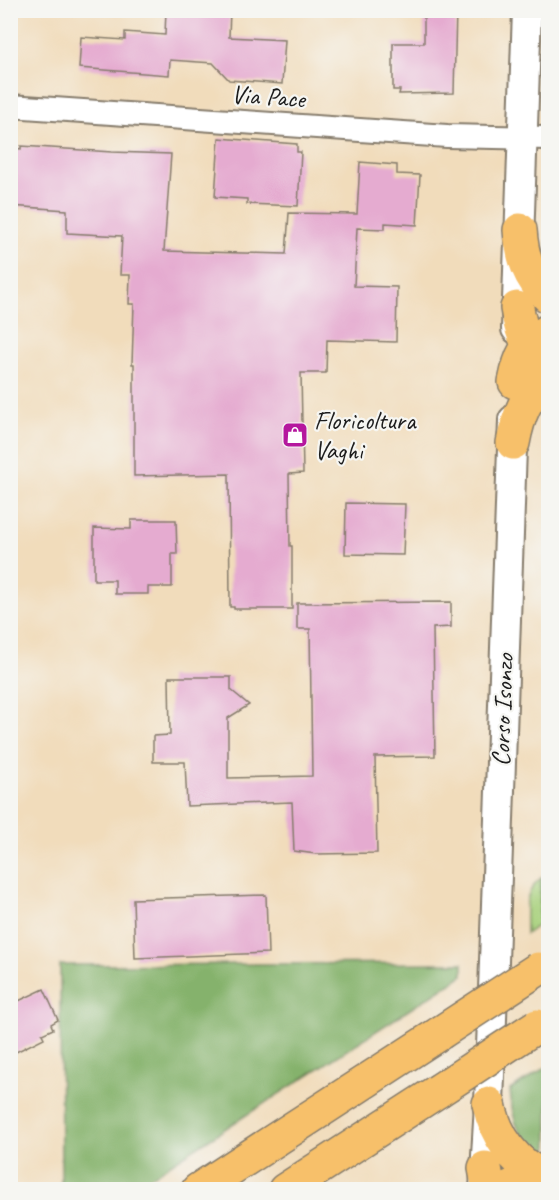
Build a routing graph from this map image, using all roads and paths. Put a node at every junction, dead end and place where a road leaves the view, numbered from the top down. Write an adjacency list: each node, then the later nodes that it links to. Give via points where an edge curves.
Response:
1 (527, 10): 3 (street, Corso Isonzo)
2 (10, 106): 3 (street, Via Pace, via 447,136)
3 (536, 138): 4 (street, Corso Isonzo)
4 (520, 230): 5 (highway, via 527,266); 6 (street, Corso Isonzo)
5 (549, 296)
6 (517, 308): 7 (highway, via 522,333); 9 (street, Corso Isonzo)
7 (542, 345): 9 (highway, via 522,355)
8 (549, 376): 10 (highway, via 524,403)
9 (515, 382): 10 (street, Corso Isonzo)
10 (513, 443): 13 (street, Corso Isonzo)
11 (543, 966): 16 (highway, bridge)
12 (543, 1023): 17 (highway, bridge)
13 (489, 1104): 14 (highway, via 497,1133 510,1150 525,1165); 15 (street, Corso Isonzo)
14 (549, 1178): 15 (highway)
15 (490, 1184)
16 (198, 1190)
17 (285, 1190)

